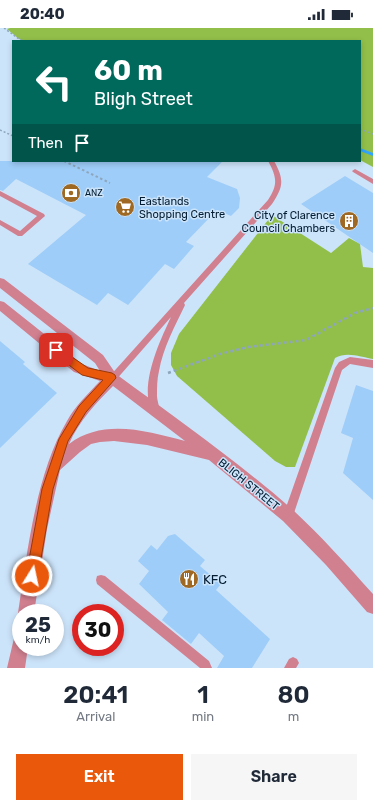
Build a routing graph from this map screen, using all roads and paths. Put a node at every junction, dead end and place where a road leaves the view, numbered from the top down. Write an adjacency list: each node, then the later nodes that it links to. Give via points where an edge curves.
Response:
1 (4, 28): 2 (path)
2 (23, 40)
3 (361, 129): 5 (path)
4 (0, 130): 6 (path)
5 (373, 134)
6 (12, 136)
7 (66, 162): 11 (path)
8 (271, 162): 15 (lane, via 279,178 279,185 270,202)
9 (355, 171): 10 (lane)
10 (373, 182)
11 (110, 183)
12 (0, 193): 13 (lane, via 42,216 20,234)
13 (0, 222)
14 (0, 282): 20 (street, BLIGH STREET, via 99,359)
15 (186, 295): 20 (lane); 21 (lane, via 168,332 156,366 153,392)
16 (0, 305): 20 (street, BLIGH STREET, via 78,368 94,375)
17 (373, 308): 19 (path, via 355,313 306,340 227,352)
18 (373, 364): 24 (lane, via 348,360 339,368)
19 (165, 374)
20 (112, 378): 21 (street, BLIGH STREET); 23 (street, via 73,423)
21 (155, 411): 22 (street, BLIGH STREET)
22 (213, 455): 23 (street, via 154,440 110,434 88,439); 24 (street, BLIGH STREET)
23 (54, 466): 26 (street, via 47,489)
24 (288, 516): 27 (street, BLIGH STREET)
25 (101, 580): 30 (lane)
26 (28, 604)
27 (373, 606)
28 (18, 656): 29 (street)
29 (16, 668)
30 (206, 668)

